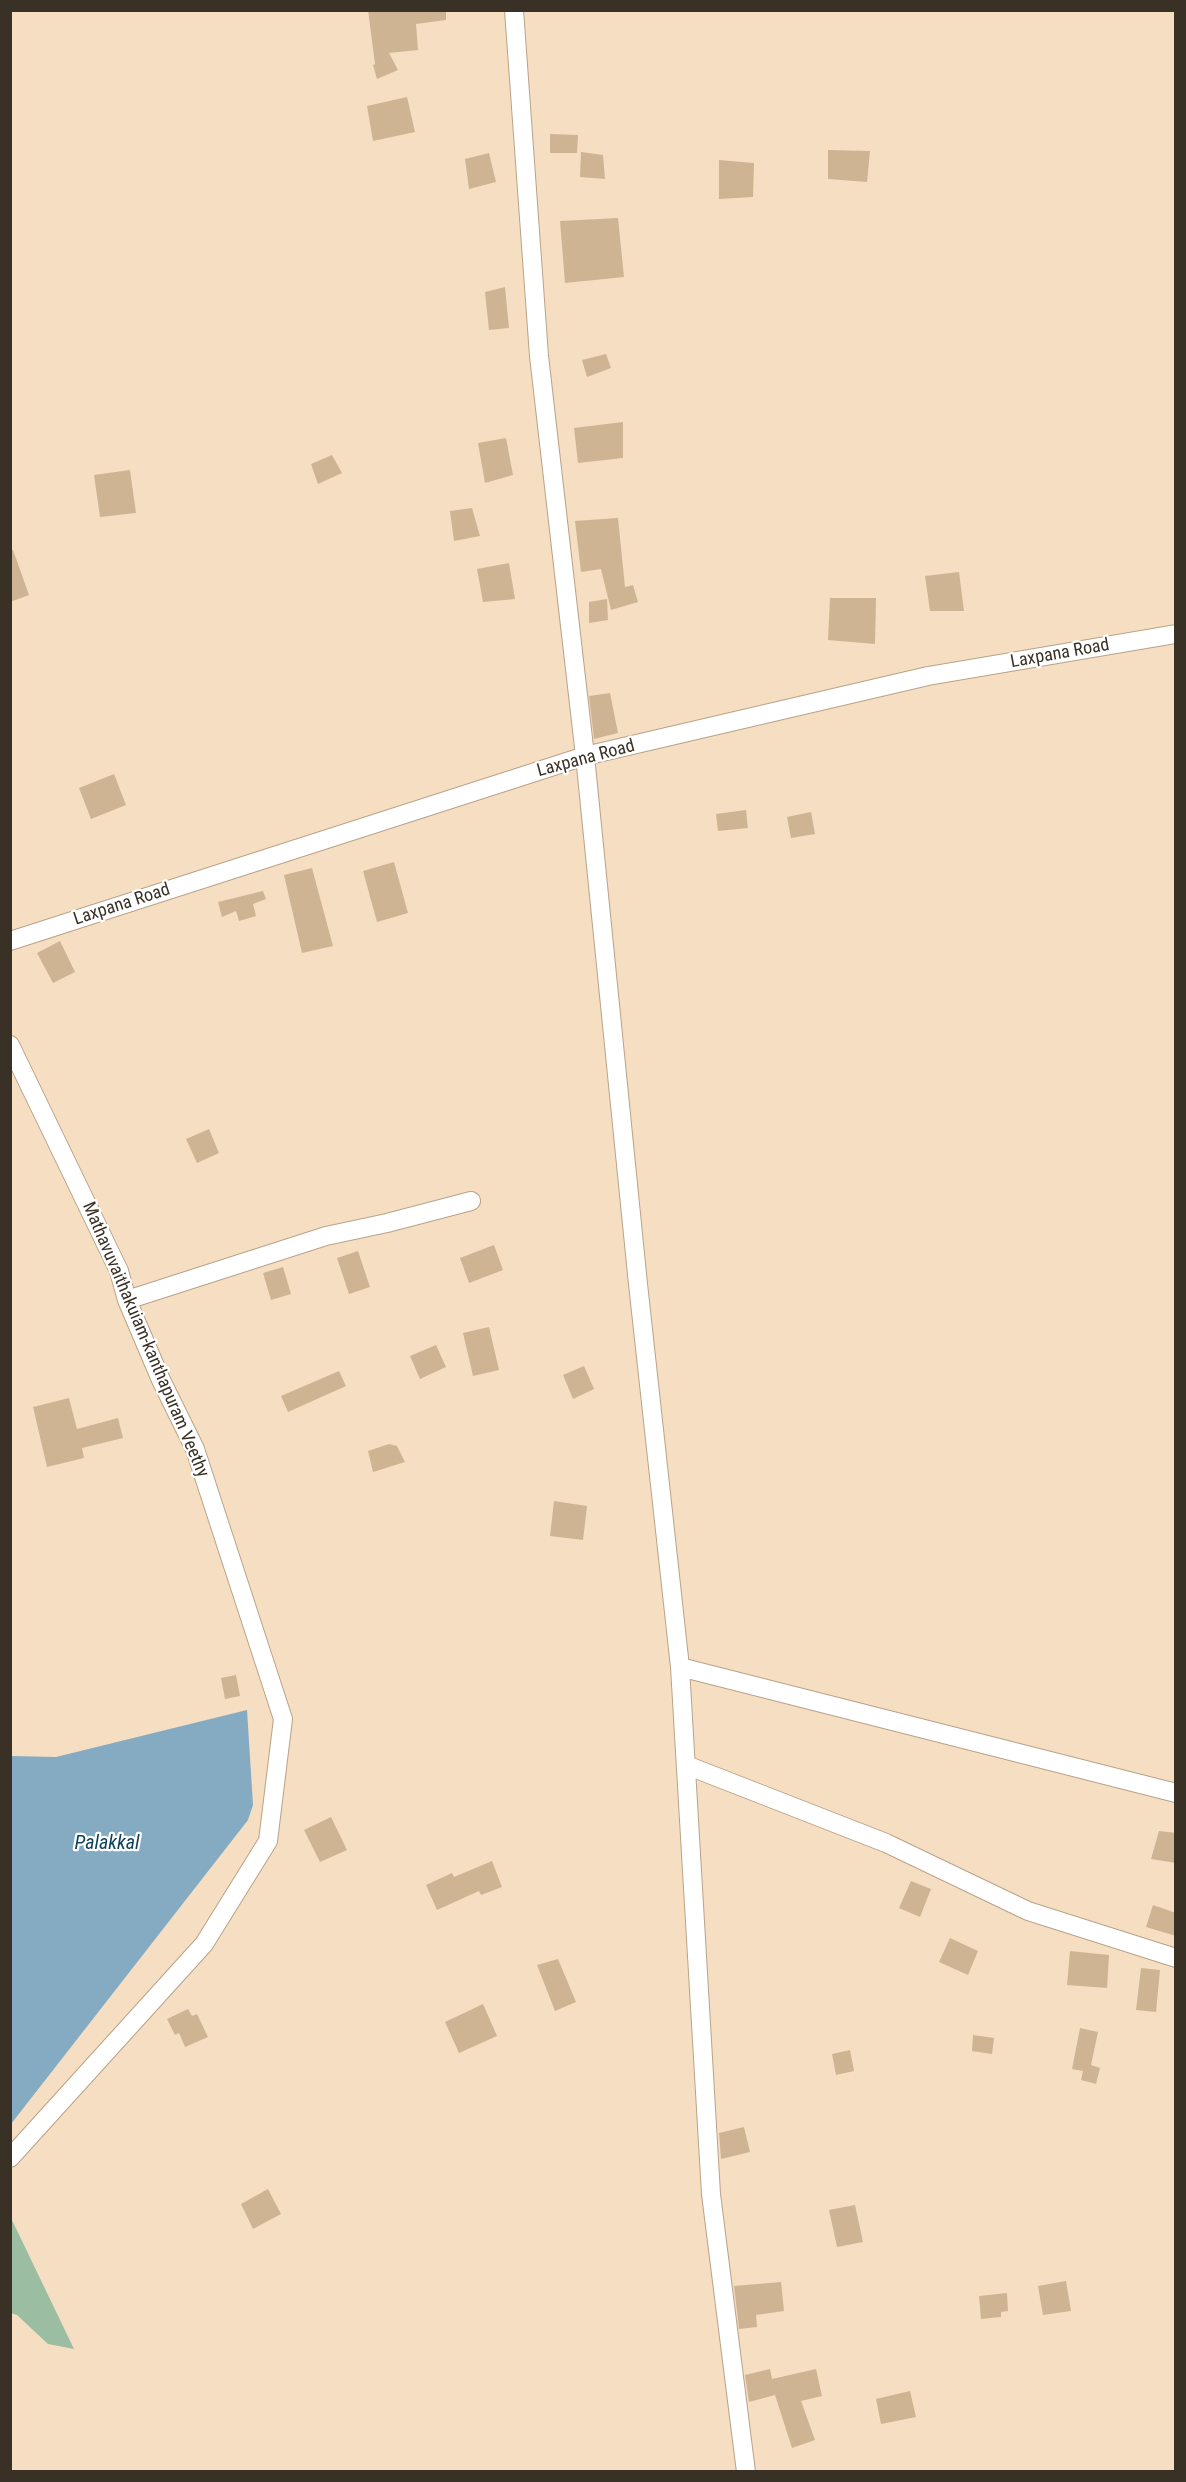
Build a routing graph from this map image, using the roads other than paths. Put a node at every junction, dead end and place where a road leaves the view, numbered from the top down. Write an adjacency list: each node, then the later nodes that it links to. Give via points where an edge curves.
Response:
1 (514, 10): 3 (street, via 538,356)
2 (1176, 634): 3 (street, Laxpana Road, via 928,676)
3 (585, 756): 4 (street, Laxpana Road); 8 (street)
4 (10, 941)
5 (10, 1045): 7 (street, Mathavuvaithakuiam-kanthapuram Veethy, via 119,1271)
6 (471, 1201): 7 (street, via 326,1236)
7 (127, 1300): 12 (street, Mathavuvaithakuiam-kanthapuram Veethy, via 195,1449 283,1719 268,1841 204,1944)
8 (680, 1667): 9 (street); 10 (street)
9 (686, 1765): 11 (street, via 886,1843 1028,1911); 13 (street, via 711,2194)
10 (1176, 1793)
11 (1176, 1958)
12 (10, 2158)
13 (746, 2472)

